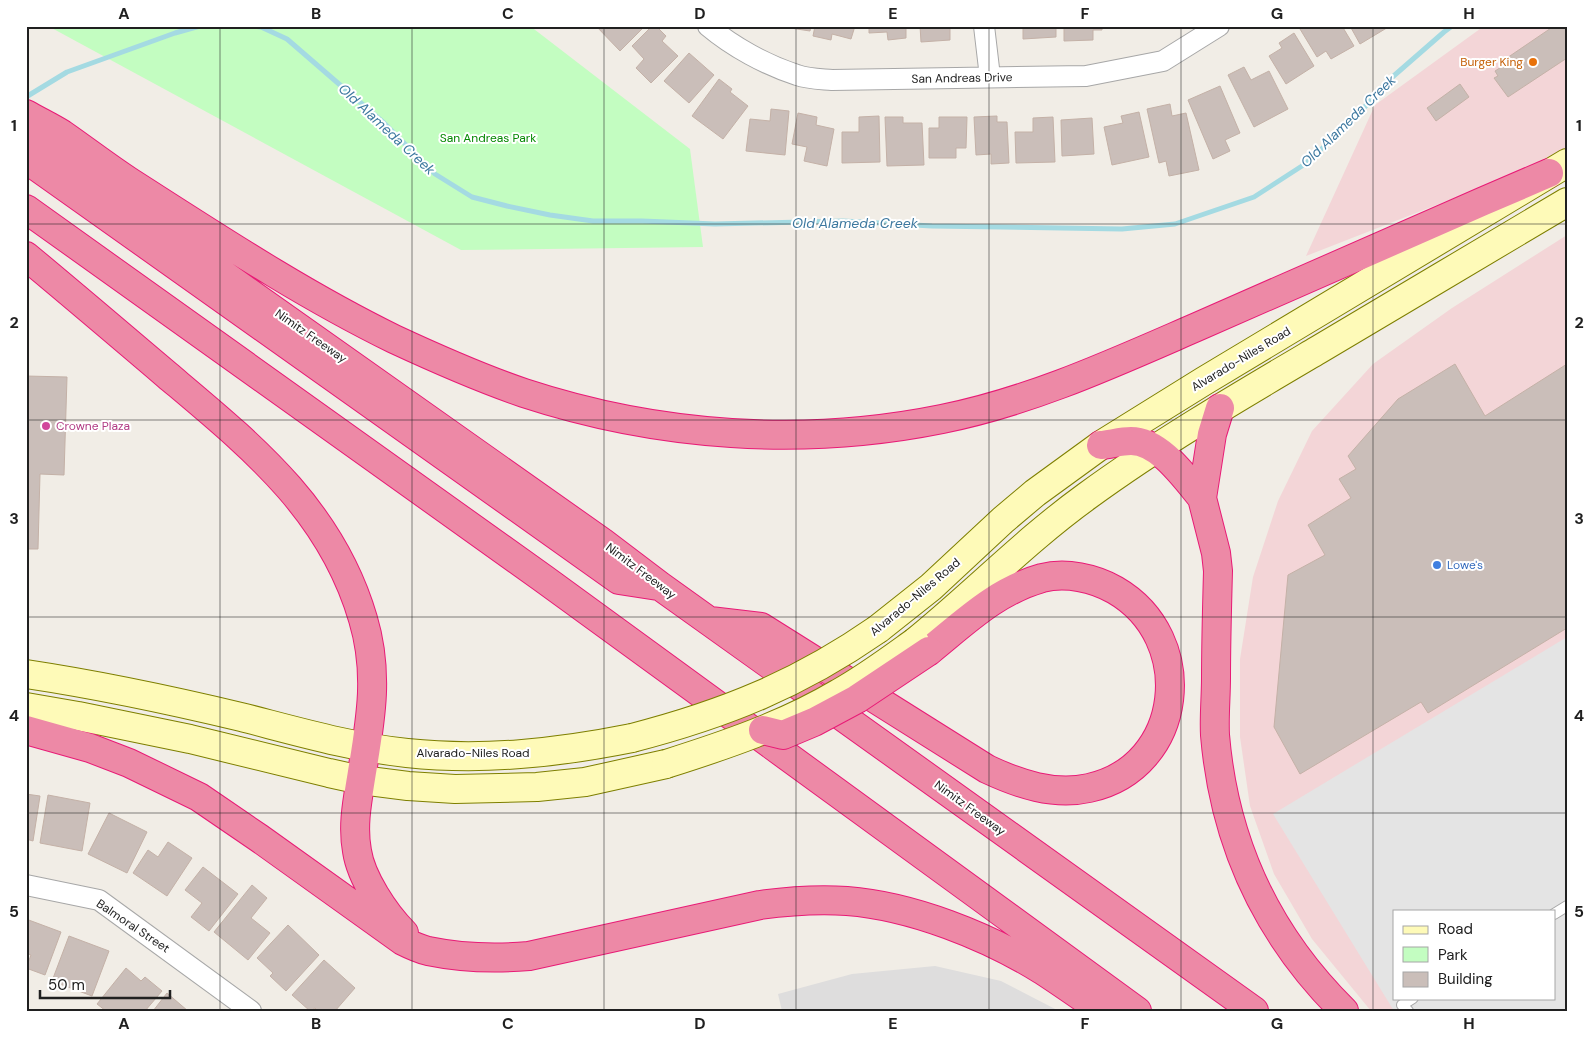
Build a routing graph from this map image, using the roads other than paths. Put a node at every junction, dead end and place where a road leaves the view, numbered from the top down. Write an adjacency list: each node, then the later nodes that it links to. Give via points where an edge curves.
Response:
1 (708, 26): 4 (street, San Andreas Drive, via 770,65 799,76 832,80)
2 (984, 26): 4 (street)
3 (1219, 26): 4 (street, San Andreas Drive, via 1164,61 1086,76)
4 (990, 77)
5 (26, 114): 6 (highway)
6 (37, 147): 7 (highway, via 129,181 282,278 359,321 487,380 568,406 650,424 736,434 821,433 905,426 1022,398 1099,369); 15 (highway, Nimitz Freeway, via 602,542)
7 (1558, 168): 12 (main road, Alvarado-Niles Road)
8 (1567, 202): 11 (main road)
9 (26, 210): 30 (highway, via 552,584)
10 (26, 256): 21 (highway, via 237,434 278,474 320,526 348,577 368,640 373,687)
11 (1220, 408): 13 (main road); 14 (highway, via 1212,434)
12 (1100, 445): 13 (highway, via 1133,441); 21 (main road, Alvarado-Niles Road, bridge, via 1035,493 888,622 852,647 769,692 680,726 581,748 498,756 407,753)
13 (1156, 449): 14 (highway); 16 (main road, via 1024,545 957,608)
14 (1202, 498): 32 (highway, via 1218,572 1215,733 1230,820 1248,873 1275,925 1309,974)
15 (709, 621): 16 (highway, via 761,627 987,768 1048,789 1090,788 1127,771 1155,740 1170,702 1169,660 1154,624 1124,595 1087,578 1044,578 1016,588 993,599); 31 (highway, Nimitz Freeway)
16 (922, 647): 20 (highway, bridge, via 857,699 814,722 783,735)
17 (26, 674): 21 (main road, Alvarado-Niles Road, via 143,694)
18 (26, 707): 22 (main road, via 190,739)
19 (26, 730): 26 (highway, via 90,748 190,793 259,838 402,941)
20 (763, 730): 22 (main road, bridge, via 666,764 585,782 455,789)
21 (366, 747): 22 (highway)
22 (361, 780): 26 (highway, via 354,833 363,871 396,924 410,940)
23 (26, 885): 28 (street, Balmoral Street, via 99,900)
24 (1567, 906): 25 (lane)
25 (1556, 913)
26 (427, 951): 29 (highway, via 474,958 529,956 760,905 794,901 849,902 906,912 980,938 1042,970)
27 (1410, 1000): 33 (lane, via 1402,1005)
28 (251, 1011)
29 (1102, 1011)
30 (1137, 1011)
31 (1254, 1011)
32 (1344, 1011)
33 (1408, 1011)

